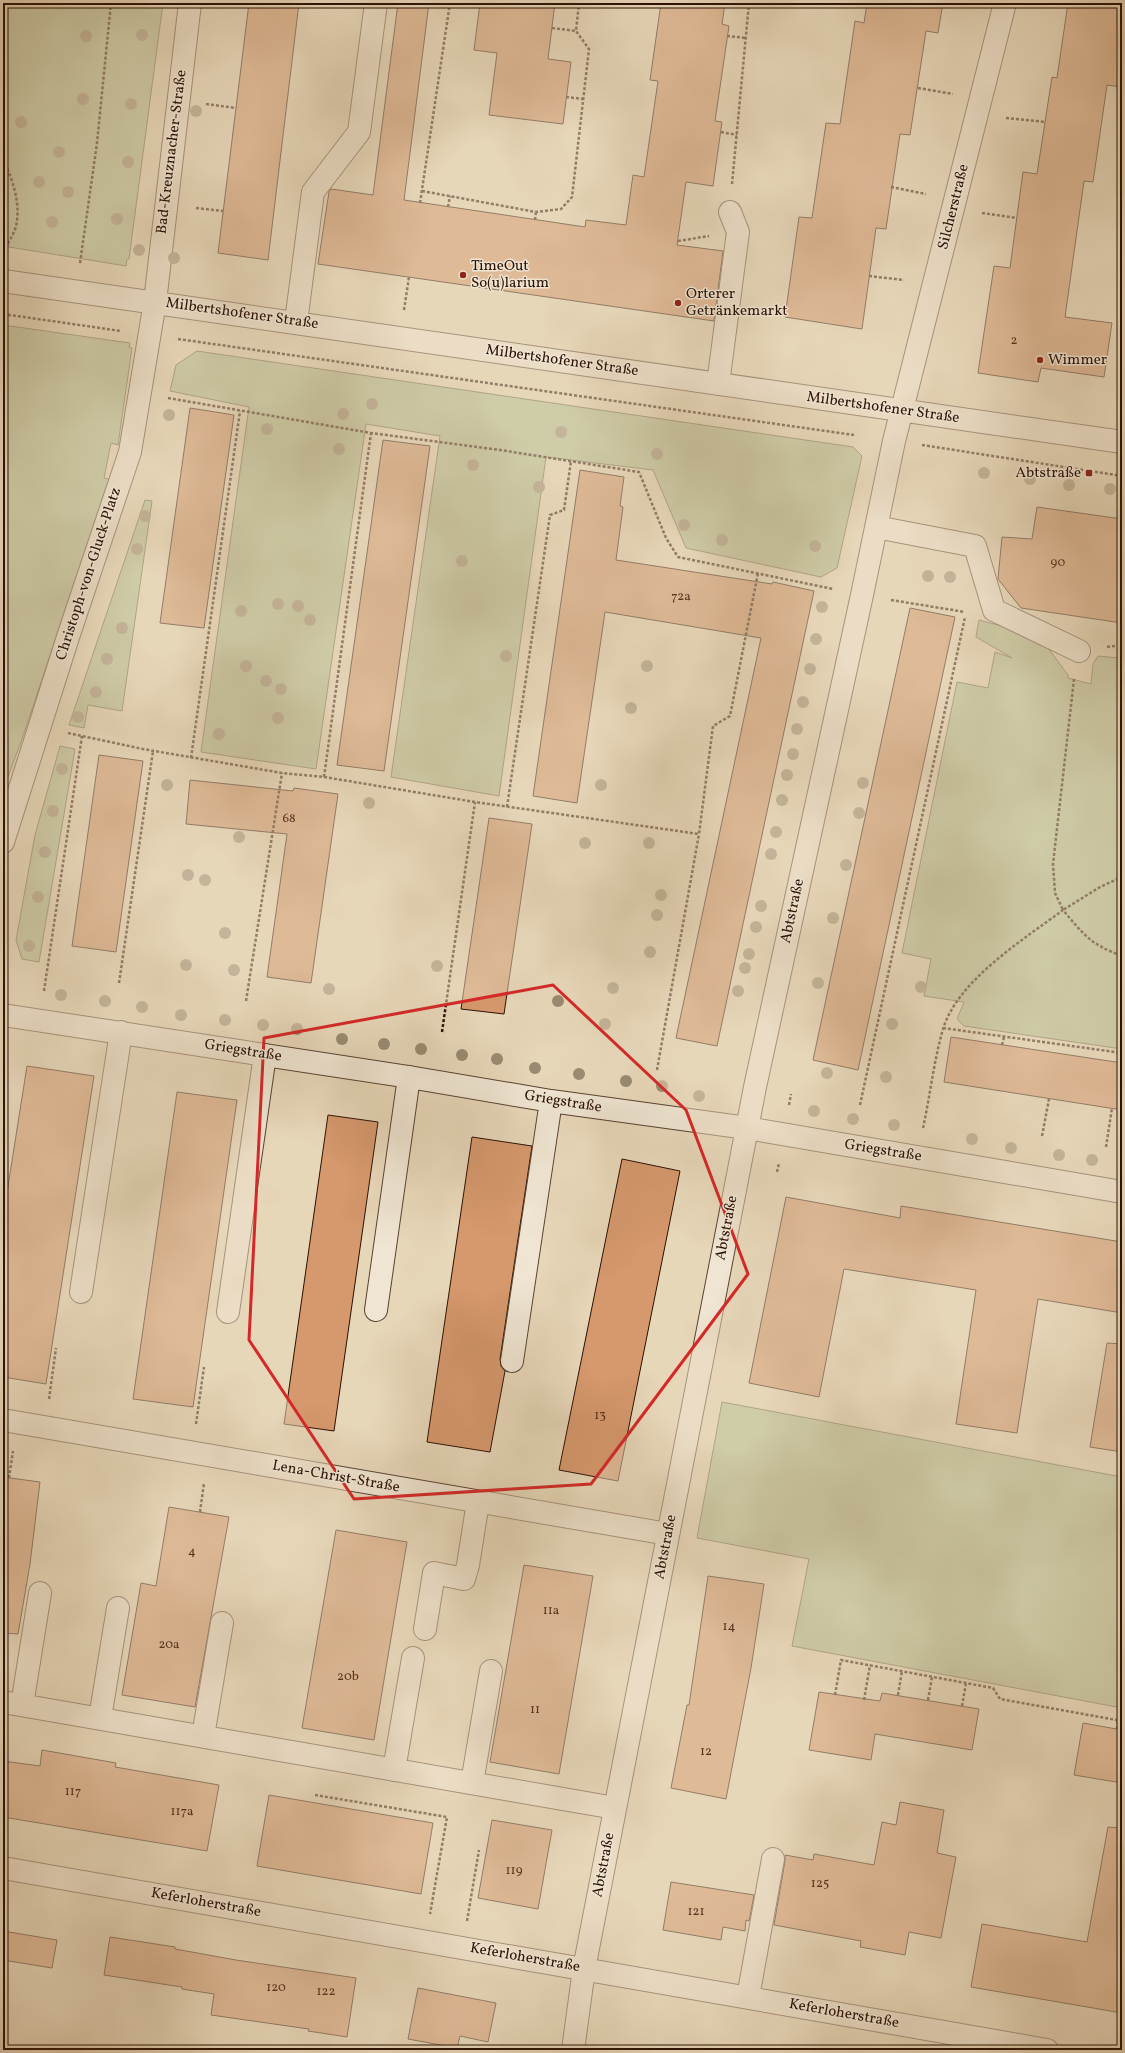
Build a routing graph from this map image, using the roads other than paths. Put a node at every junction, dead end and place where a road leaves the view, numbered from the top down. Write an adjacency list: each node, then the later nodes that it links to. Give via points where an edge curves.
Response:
1 (190, 3): 6 (street, Bad-Kreuznacher-Straße)
2 (376, 3): 7 (street, via 358,132 313,192)
3 (1005, 3): 9 (street, Silcherstraße)
4 (730, 212): 8 (street, via 738,232)
5 (3, 281): 6 (street, Milbertshofener Straße)
6 (156, 302): 7 (street, Milbertshofener Straße); 13 (street, Christoph-von-Gluck-Platz, via 130,452)
7 (296, 322): 8 (street, Milbertshofener Straße)
8 (718, 384): 9 (street, Milbertshofener Straße)
9 (901, 411): 10 (street, Milbertshofener Straße); 11 (street, Abtstraße)
10 (1122, 442)
11 (876, 527): 12 (street, via 976,546 994,610); 19 (street, Abtstraße)
12 (1079, 650)
13 (3, 842)
14 (3, 1015): 15 (street, Griegstraße)
15 (121, 1032): 16 (street, Griegstraße); 21 (street)
16 (265, 1055): 17 (street, Griegstraße); 23 (street)
17 (409, 1077): 18 (street, Griegstraße); 22 (street)
18 (551, 1101): 19 (street, Griegstraße); 24 (street)
19 (747, 1128): 20 (street, Griegstraße); 27 (street, Abtstraße)
20 (1122, 1192)
21 (81, 1292)
22 (376, 1310)
23 (228, 1312)
24 (512, 1360)
25 (3, 1420): 26 (street, Lena-Christ-Straße)
26 (478, 1502): 27 (street, Lena-Christ-Straße); 31 (street, via 464,1579 434,1573)
27 (668, 1534): 39 (street, Abtstraße)
28 (40, 1593): 34 (street)
29 (118, 1608): 35 (street)
30 (222, 1623): 36 (street)
31 (425, 1628)
32 (413, 1658): 37 (street)
33 (491, 1671): 38 (street)
34 (13, 1703): 35 (street)
35 (100, 1718): 36 (street)
36 (204, 1736): 37 (street)
37 (394, 1770): 38 (street)
38 (472, 1783): 39 (street)
39 (615, 1808): 42 (street, Abtstraße)
40 (773, 1859): 43 (street)
41 (3, 1868): 42 (street, Keferloherstraße)
42 (584, 1969): 43 (street, Keferloherstraße); 44 (street, Abtstraße)
43 (748, 1997): 45 (street, Keferloherstraße)
44 (573, 2050)
45 (1047, 2050)

